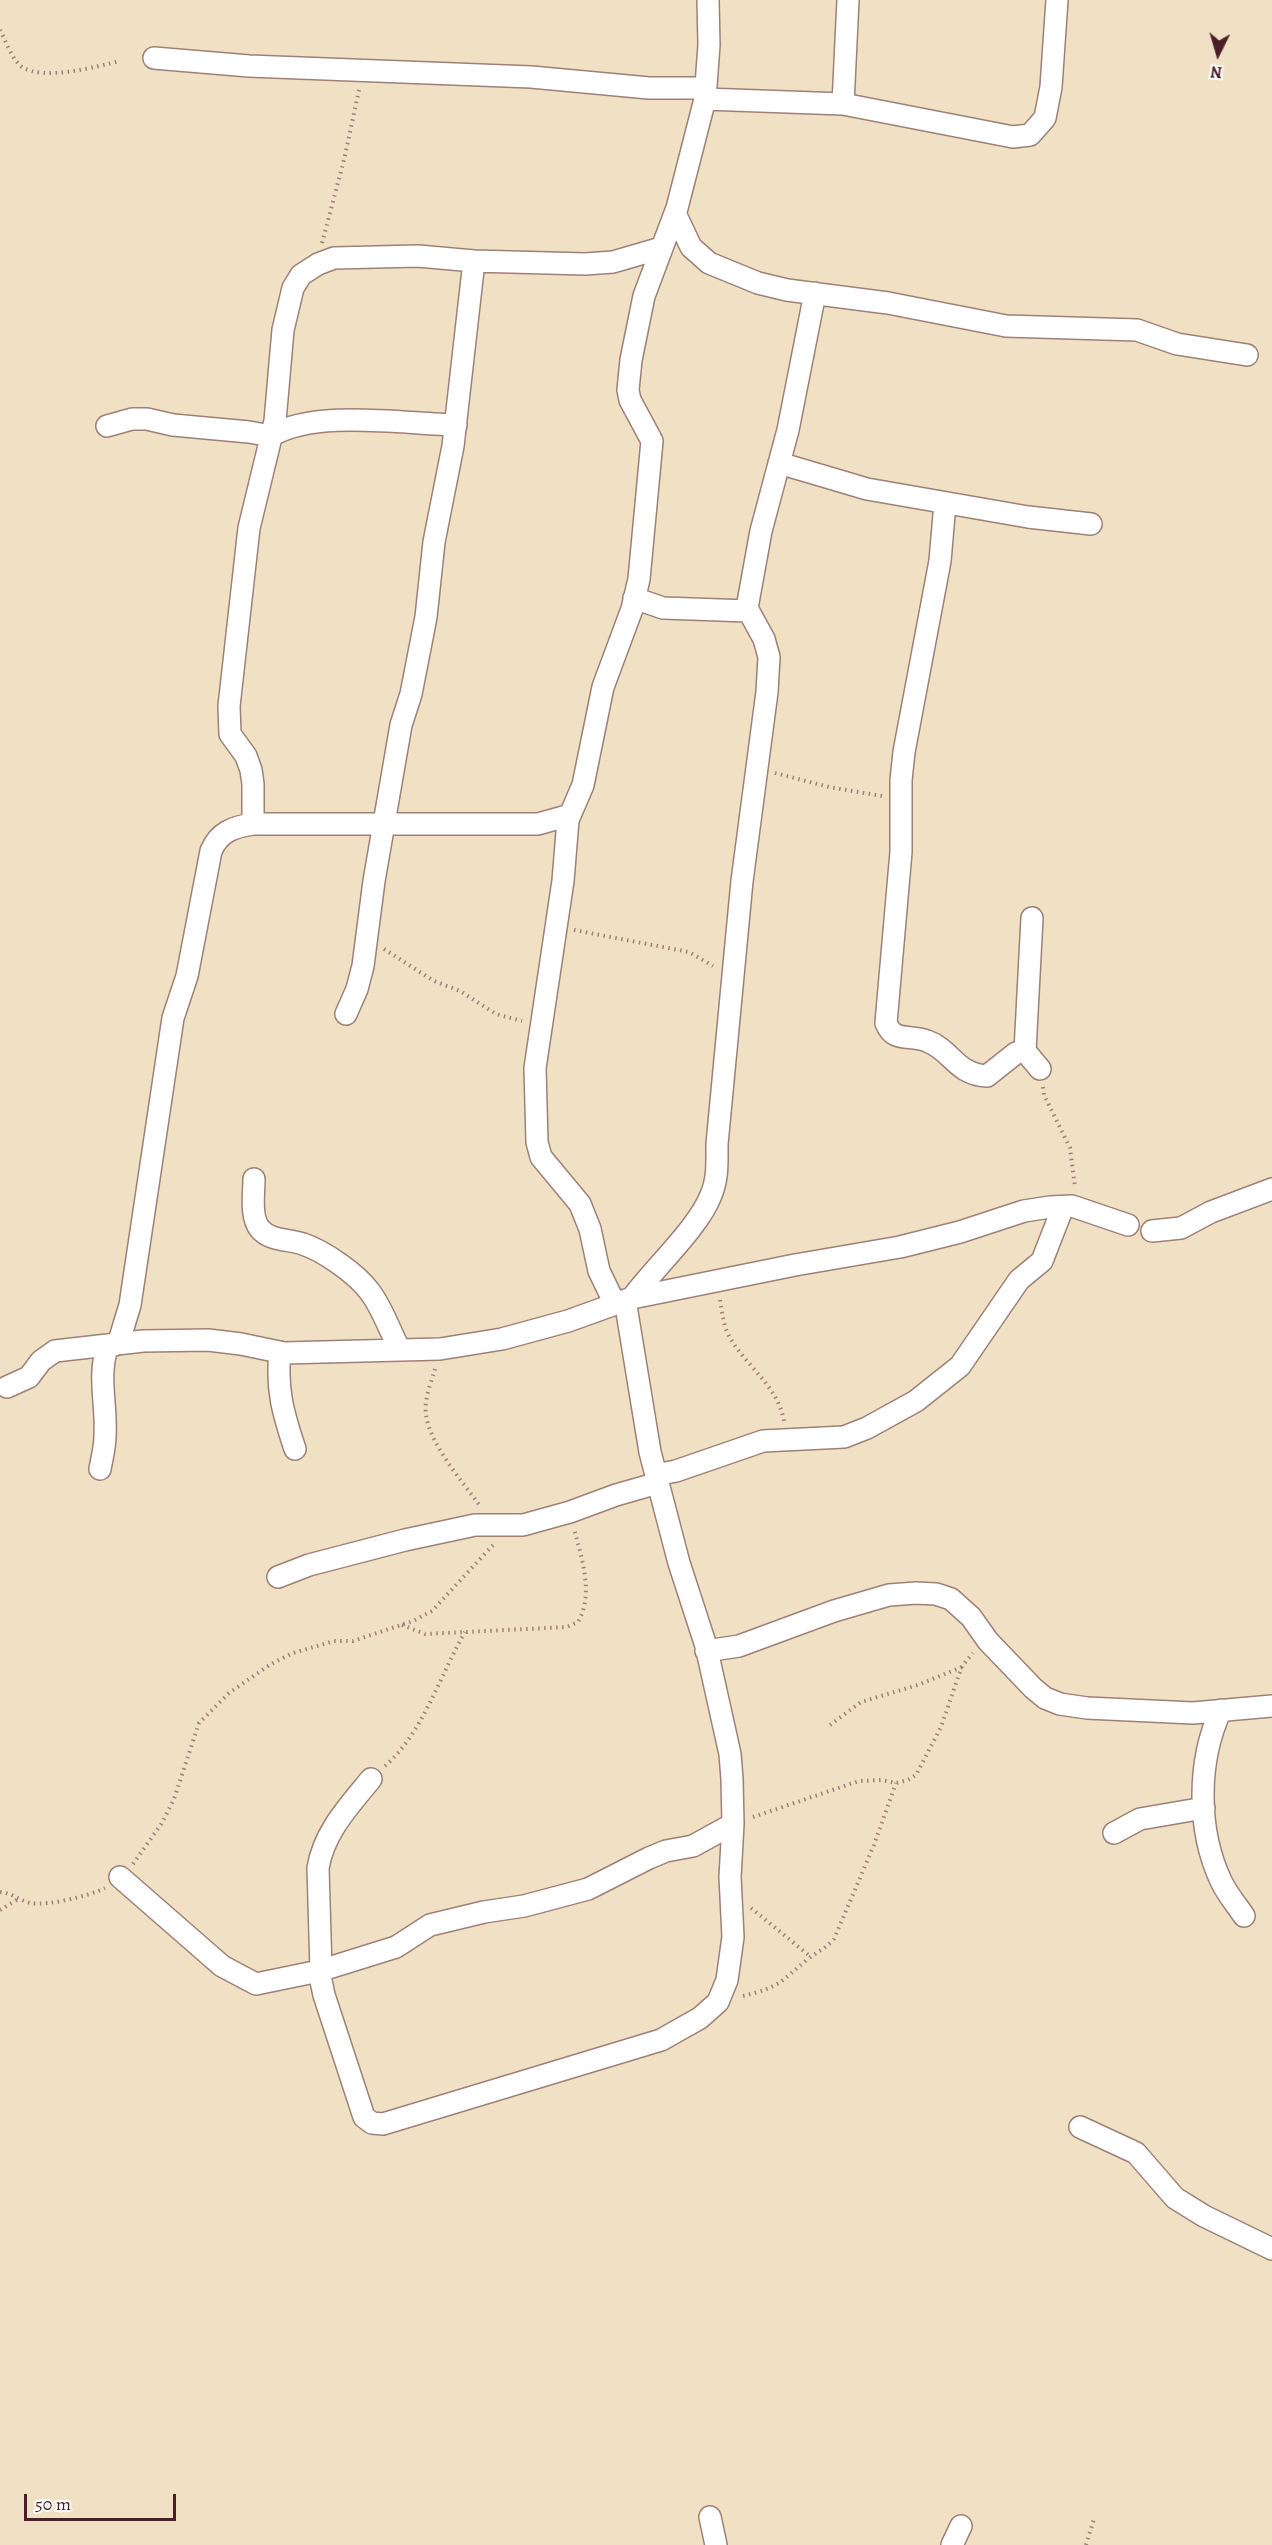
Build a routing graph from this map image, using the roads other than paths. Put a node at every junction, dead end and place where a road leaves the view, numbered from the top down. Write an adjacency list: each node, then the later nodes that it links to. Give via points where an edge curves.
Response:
1 (708, 0): 5 (street)
2 (848, 0): 6 (street)
3 (1057, 0): 6 (street, via 1045,118 1030,135 1004,135)
4 (154, 58): 5 (street, via 249,66 531,77)
5 (705, 94): 6 (street); 7 (street)
6 (843, 104)
7 (675, 213): 8 (street); 10 (street, via 692,247 709,263 758,283)
8 (661, 248): 9 (street, via 613,262 585,264); 18 (street, via 644,296 628,390 652,441)
9 (474, 261): 12 (street); 14 (street, via 418,256 334,258 301,275 293,288 283,330)
10 (815, 293): 11 (street, via 1006,326 1137,330 1177,344); 15 (street)
11 (1247, 356)
12 (456, 425): 14 (street, via 301,423); 22 (street, via 434,542 426,617 401,725)
13 (107, 426): 14 (street, via 147,419)
14 (271, 436): 21 (street, via 249,528 229,705 230,734 246,756 254,784)
15 (779, 463): 16 (street, via 867,489); 19 (street, via 761,531)
16 (945, 503): 17 (street); 25 (street, via 940,561 904,752 901,852 885,1014 889,1032 928,1041 960,1068 975,1075 987,1076 1016,1053)
17 (1091, 524)
18 (634, 598): 19 (street, via 663,608); 20 (street, via 603,687 583,785)
19 (748, 611): 32 (street, via 769,657 768,692 733,980 716,1179 701,1214)
20 (570, 815): 22 (street, via 538,824); 32 (street, via 534,1079 537,1142 541,1157 579,1204 590,1229 599,1272)
21 (253, 824): 22 (street); 33 (street, via 229,830 216,839 211,851 187,976 173,1018 130,1305 120,1338)
22 (384, 825): 24 (street, via 357,989)
23 (1032, 918): 25 (street)
24 (346, 1014)
25 (1025, 1051): 26 (street)
26 (1040, 1069)
27 (254, 1179): 34 (street, via 258,1227 266,1235 325,1254 357,1278 371,1293)
28 (1272, 1189): 31 (street, via 1181,1228)
29 (1071, 1208): 30 (street); 32 (street, via 1024,1211 900,1247); 39 (street, via 1042,1261 1019,1280 960,1365 916,1401 844,1437 763,1441)
30 (1128, 1225)
31 (1152, 1231)
32 (624, 1301): 34 (street, via 532,1332 440,1349); 39 (street)
33 (112, 1345): 35 (street, via 208,1340); 36 (street, via 55,1351 29,1377); 38 (street, via 103,1361 101,1377 105,1436)
34 (400, 1350): 35 (street)
35 (280, 1352): 37 (street, via 279,1399)
36 (7, 1387)
37 (295, 1449)
38 (100, 1469)
39 (657, 1479): 40 (street, via 523,1525 475,1525 405,1540); 41 (street)
40 (278, 1576)
41 (706, 1651): 43 (street, via 740,1646 889,1595 936,1594 951,1599 971,1617 988,1641 1045,1698 1060,1704 1137,1711); 46 (street, via 730,1754)
42 (1272, 1706): 43 (street)
43 (1221, 1710): 45 (street, via 1210,1733)
44 (371, 1779): 50 (street, via 338,1818 321,1852)
45 (1204, 1808): 47 (street, via 1140,1820); 49 (street, via 1211,1854 1220,1879)
46 (733, 1824): 50 (street, via 693,1845 649,1858 588,1889 430,1925 396,1947); 50 (street, via 733,1937 728,1980 718,2002 700,2018 661,2040 383,2124 372,2123 364,2117 324,1995)
47 (1114, 1833)
48 (120, 1877): 50 (street, via 238,1976 256,1984)
49 (1244, 1916)
50 (320, 1971)
51 (1080, 2127): 52 (street, via 1136,2153 1175,2198)
52 (1272, 2249)
53 (710, 2517): 55 (street)
54 (962, 2526): 56 (street)
55 (716, 2545)
56 (952, 2545)

